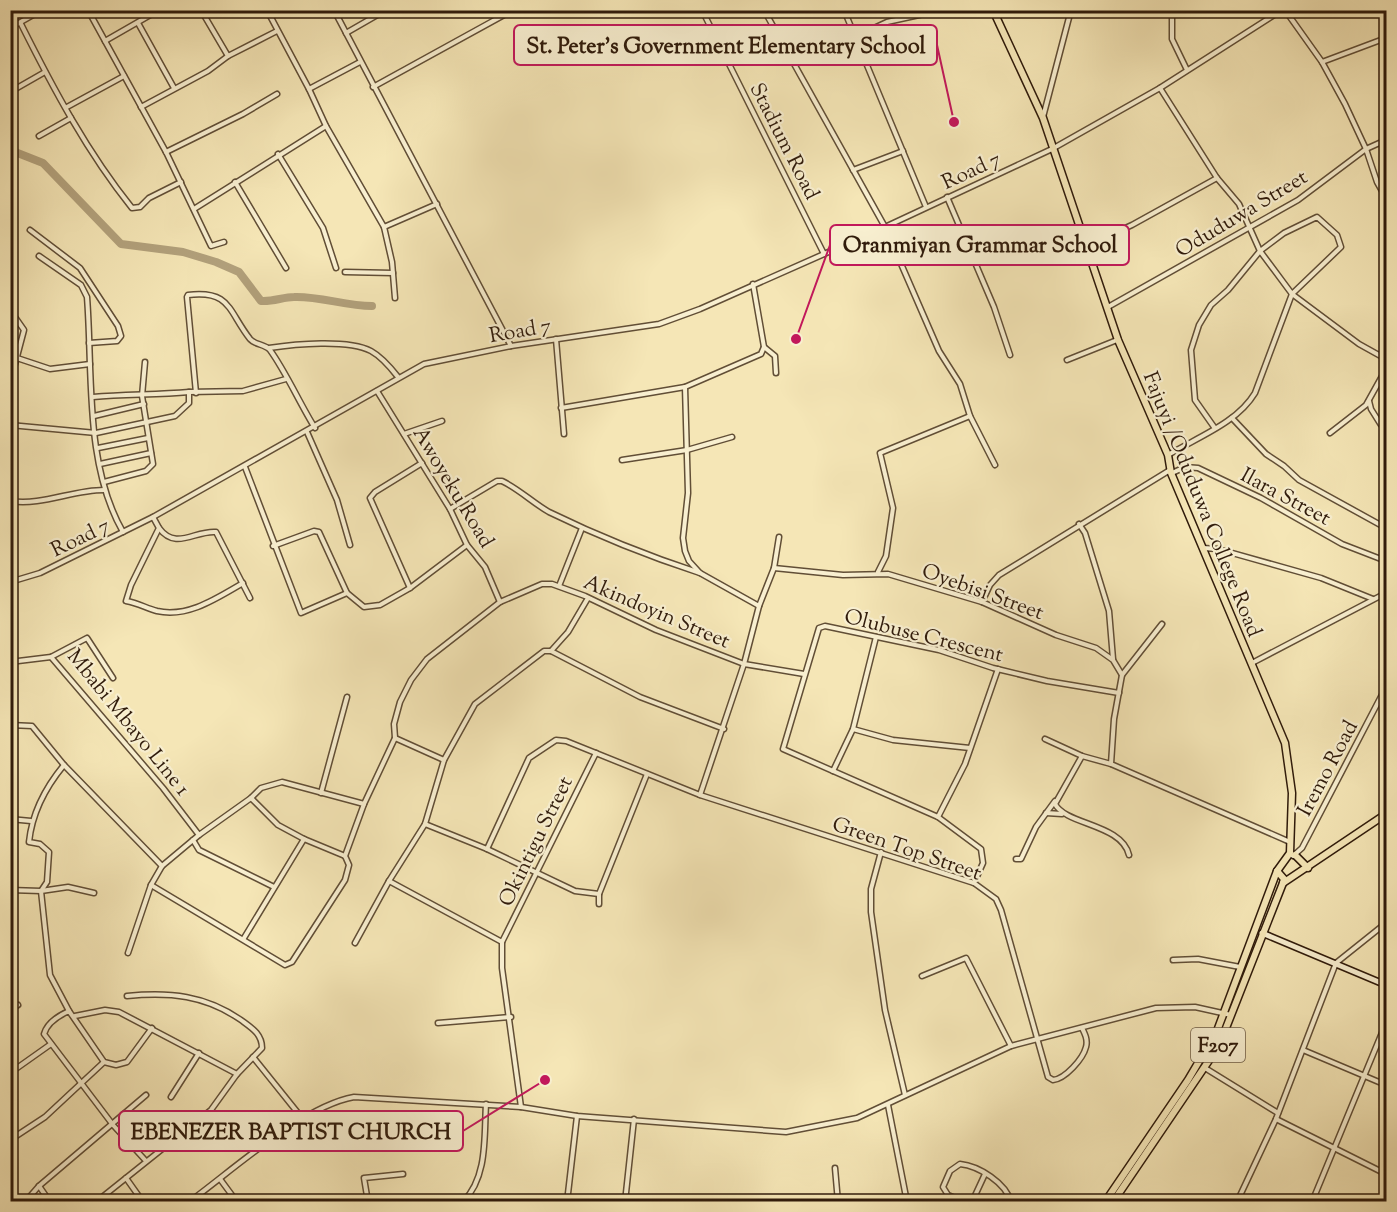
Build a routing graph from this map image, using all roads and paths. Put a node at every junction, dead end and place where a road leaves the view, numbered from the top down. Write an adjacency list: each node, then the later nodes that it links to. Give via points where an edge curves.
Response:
1 (42, 10): 20 (street)
2 (88, 10): 26 (street)
3 (159, 10): 19 (street)
4 (201, 10): 27 (street)
5 (267, 10): 22 (street)
6 (334, 10): 23 (street)
7 (386, 10): 23 (street)
8 (513, 10): 33 (street)
9 (702, 10): 67 (street, Stadium Road)
10 (764, 10): 51 (street)
11 (844, 10): 24 (street)
12 (908, 10): 18 (street)
13 (942, 10): 18 (street)
14 (993, 10): 42 (main road, Fajuyi /Oduduwa College Road)
15 (1071, 10): 42 (street)
16 (1172, 10): 30 (street, via 1172,39)
17 (1284, 10): 29 (street); 30 (street, Road 7)
18 (909, 16): 24 (street)
19 (138, 23): 26 (street); 34 (street)
20 (21, 24): 21 (street); 31 (street)
21 (10, 28)
22 (278, 31): 27 (street); 36 (street)
23 (346, 33): 28 (street)
24 (857, 36): 48 (street)
25 (1386, 38): 29 (street)
26 (105, 41): 32 (street)
27 (228, 56): 34 (street)
28 (360, 62): 33 (street); 36 (street)
29 (1322, 62): 47 (street)
30 (1187, 70): 35 (street, Road 7)
31 (45, 72): 37 (street); 39 (street)
32 (124, 76): 39 (street); 40 (street)
33 (373, 87): 57 (street)
34 (174, 88): 40 (street)
35 (1160, 88): 46 (street, Road 7); 52 (street)
36 (309, 89): 43 (street)
37 (10, 92)
38 (277, 94): 49 (street)
39 (67, 107): 41 (street)
40 (141, 107): 49 (street)
41 (71, 118): 44 (street); 53 (street, via 132,208)
42 (1043, 118): 46 (main road, Fajuyi /Oduduwa College Road)
43 (326, 126): 50 (street); 60 (street)
44 (39, 136)
45 (1386, 140): 47 (street, Oduduwa Street)
46 (1052, 149): 55 (street, Road 7); 65 (main road, Fajuyi /Oduduwa College Road)
47 (1366, 149): 56 (street); 62 (street, Oduduwa Street, via 1298,200)
48 (903, 151): 51 (street); 58 (street)
49 (166, 152): 53 (street)
50 (278, 154): 54 (street); 70 (street, via 323,228)
51 (853, 170): 61 (street)
52 (1217, 178): 62 (street, via 1239,204); 65 (street)
53 (181, 182): 59 (street)
54 (235, 182): 59 (street); 69 (street)
55 (947, 197): 58 (street, Road 7); 84 (street)
56 (1386, 198)
57 (437, 204): 60 (street); 81 (street)
58 (926, 207): 61 (street, Road 7)
59 (194, 209): 64 (street, via 210,246)
60 (384, 227): 72 (street)
61 (885, 227): 67 (street, Road 7); 105 (street, via 939,351 960,384)
62 (1250, 227): 66 (street); 76 (street, Oduduwa Street)
63 (30, 230): 80 (street, via 80,268 118,326 121,336 117,340)
64 (224, 242)
65 (1085, 247): 76 (main road, Fajuyi /Oduduwa College Road)
66 (1260, 251): 74 (street); 74 (street, via 1284,233 1317,217 1337,235 1342,244 1340,249); 111 (street, via 1211,305 1191,350 1195,400)
67 (824, 254): 73 (street, Road 7)
68 (39, 256): 80 (street, via 81,285 87,297)
69 (286, 268)
70 (336, 268)
71 (345, 272): 72 (street)
72 (393, 273): 75 (street)
73 (753, 284): 78 (street, Road 7, via 659,324); 82 (street)
74 (1292, 294): 86 (street, via 1351,339); 106 (street, via 1255,393 1246,408)
75 (394, 298)
76 (1108, 307): 79 (main road, Fajuyi /Oduduwa College Road)
77 (10, 310): 85 (street, via 24,330)
78 (556, 339): 81 (street, Road 7); 103 (street)
79 (1118, 340): 87 (street); 123 (main road, Fajuyi /Oduduwa College Road)
80 (89, 343): 89 (street)
81 (511, 346): 92 (street, Road 7, via 424,364)
82 (764, 347): 91 (street, via 775,356); 95 (street, via 761,354)
83 (269, 348): 92 (street, via 294,344 356,346 371,351); 93 (street); 98 (street, via 251,340 234,312 219,297 188,295)
84 (1010, 355)
85 (17, 358): 89 (street, via 50,369); 94 (street)
86 (1386, 359)
87 (1067, 360)
88 (145, 362): 99 (street)
89 (90, 364): 100 (street)
90 (1386, 369): 101 (street)
91 (776, 373)
92 (398, 377): 96 (street, Road 7)
93 (286, 379): 98 (street, via 243,391); 112 (street)
94 (10, 383)
95 (685, 387): 103 (street); 121 (street)
96 (377, 391): 112 (street, Road 7); 116 (street, Awoyeku Road)
97 (189, 392): 98 (street); 99 (street); 107 (street, via 189,403 175,416)
98 (196, 393)
99 (142, 396): 100 (street, via 134,393); 102 (street)
100 (93, 397): 104 (street)
101 (1370, 401): 110 (street); 115 (street)
102 (144, 404): 104 (street); 107 (street)
103 (561, 408): 117 (street)
104 (94, 416): 114 (street)
105 (970, 416): 127 (street); 147 (street, via 880,453 893,508 886,556)
106 (1232, 418): 111 (street); 138 (street, via 1266,454 1299,480)
107 (146, 420): 114 (street); 119 (street)
108 (442, 421): 116 (street)
109 (10, 424): 114 (street)
110 (1382, 425)
111 (1214, 427): 123 (street)
112 (315, 428): 113 (street, Road 7)
113 (307, 432): 128 (street, Road 7); 141 (street, via 338,500)
114 (96, 433): 120 (street)
115 (1330, 433)
116 (404, 434): 125 (street, Awoyeku Road)
117 (564, 434)
118 (732, 437): 121 (street)
119 (148, 438): 120 (street); 122 (street)
120 (98, 448): 126 (street)
121 (687, 450): 124 (street); 148 (street, via 683,538 689,561)
122 (151, 453): 126 (street); 130 (street, via 151,468)
123 (1168, 455): 129 (main road, Fajuyi /Oduduwa College Road)
124 (622, 460)
125 (422, 463): 133 (street, Awoyeku Road); 152 (street, via 370,498)
126 (100, 464): 130 (street)
127 (995, 465)
128 (245, 466): 134 (street, Road 7); 143 (street)
129 (1170, 471): 135 (street); 144 (main road, Fajuyi /Oduduwa College Road); 145 (street, Ilara Street, via 1198,468 1342,544)
130 (104, 482): 131 (street)
131 (104, 490): 132 (street, via 27,504); 139 (street)
132 (10, 501)
133 (450, 509): 137 (street, via 502,481 542,508); 142 (street, Awoyeku Road)
134 (153, 517): 136 (street); 139 (street, Road 7)
135 (1079, 524): 159 (street, via 999,574); 165 (street, via 1110,611)
136 (159, 528): 150 (street, via 180,540 216,532); 150 (street, via 126,601 142,603 156,611 183,613)
137 (582, 528): 148 (street); 151 (street, Akindoyin Street)
138 (1386, 528)
139 (123, 532): 149 (street, Road 7, via 40,573)
140 (779, 537): 146 (street)
141 (350, 545)
142 (467, 545): 152 (street); 158 (street, Awoyeku Road, via 485,567)
143 (273, 546): 153 (street, via 319,532); 153 (street, via 303,615)
144 (1203, 548): 157 (street, via 1321,578); 168 (main road, Fajuyi /Oduduwa College Road)
145 (1386, 561)
146 (774, 568): 147 (street, Oyebisi Street, via 843,574); 160 (street)
147 (878, 572): 159 (street, Oyebisi Street)
148 (700, 573): 160 (street)
149 (10, 582)
150 (243, 583): 155 (street)
151 (559, 586): 156 (street, Akindoyin Street); 158 (street, Akindoyin Street, via 542,584)
152 (410, 588): 153 (street, via 368,608 359,606)
153 (347, 593)
154 (1386, 593): 157 (street)
155 (250, 597)
156 (588, 598): 163 (street, via 568,632); 167 (street, Akindoyin Street)
157 (1373, 599): 168 (street)
158 (500, 602): 179 (street, Akindoyin Street, via 427,659 400,702)
159 (982, 602): 165 (street, Oyebisi Street, via 1096,648)
160 (759, 606): 167 (street)
161 (1162, 624): 171 (street)
162 (876, 637): 169 (street, Olubuse Crescent, via 939,650); 170 (street, Olubuse Crescent, via 822,626); 178 (street)
163 (551, 651): 177 (street, via 640,697); 184 (street, via 544,651 475,704)
164 (51, 657): 166 (street); 172 (street, Mbabi Mbayo Line 1, via 84,638 92,643); 201 (street, Mbabi Mbayo Line 1)
165 (1113, 660): 171 (street, Oyebisi Street)
166 (10, 662)
167 (744, 664): 170 (street, Akindoyin Street); 177 (street)
168 (1250, 664): 204 (main road, Fajuyi /Oduduwa College Road, via 1285,743 1292,793)
169 (998, 669): 174 (street, Olubuse Crescent); 181 (street)
170 (804, 674): 187 (street, Olubuse Crescent, via 783,750)
171 (1122, 675): 174 (street)
172 (113, 678)
173 (1386, 687): 209 (street, Iremo Road, via 1302,848)
174 (1119, 693): 186 (street)
175 (347, 697): 190 (street)
176 (10, 725): 185 (street, via 32,726)
177 (724, 729): 191 (street)
178 (853, 729): 181 (street, via 893,740); 187 (street)
179 (394, 738): 184 (street); 193 (street, Akindoyin Street)
180 (1045, 740): 183 (street)
181 (971, 748): 197 (street)
182 (596, 753): 188 (street, Green Top Street); 205 (street, Green Top Street, via 556,740 529,758); 213 (street, Okintigu Street)
183 (1082, 756): 186 (street); 189 (street)
184 (444, 760): 200 (street)
185 (64, 765): 199 (street); 211 (street)
186 (1111, 765): 204 (street)
187 (833, 771): 197 (street, Olubuse Crescent)
188 (647, 774): 191 (street, Green Top Street); 223 (street)
189 (1061, 790): 194 (street); 196 (street, via 1055,804)
190 (321, 793): 192 (street, via 282,782 261,788); 193 (street)
191 (700, 795): 206 (street, Green Top Street)
192 (251, 798): 201 (street); 202 (street, via 278,825)
193 (364, 804): 208 (street, Akindoyin Street)
194 (1045, 813): 196 (street); 210 (street, via 1021,859)
195 (1386, 814): 212 (main road)
196 (1068, 815): 207 (street, via 1117,839 1127,846)
197 (938, 818): 216 (street, Olubuse Crescent, via 981,849 983,863)
198 (10, 819): 199 (street)
199 (31, 821): 221 (street, via 28,842 40,844 49,852 47,882)
200 (426, 824): 205 (street); 215 (street)
201 (199, 835): 203 (street)
202 (304, 839): 208 (street); 219 (street)
203 (193, 840): 211 (street); 219 (street, via 199,850)
204 (1290, 842): 209 (main road, Fajuyi /Oduduwa College Road)
205 (487, 849): 213 (street)
206 (881, 852): 216 (street, Green Top Street); 262 (street, via 871,889 872,912 885,1010)
207 (1129, 855)
208 (345, 856): 227 (street, Akindoyin Street, via 349,865 345,880 292,962 285,965)
209 (1292, 856): 212 (main road); 214 (main road)
210 (1016, 859)
211 (162, 866): 218 (street)
212 (1308, 868): 217 (main road)
213 (537, 872): 223 (street, via 575,891); 228 (street, Okintigu Street)
214 (1277, 872): 217 (main road, via 1284,879); 233 (main road, F207)
215 (389, 881): 228 (street); 229 (street)
216 (974, 883): 248 (street, Green Top Street, via 996,899 1001,910)
217 (1283, 884): 226 (main road, F207)
218 (151, 885): 227 (street); 230 (street)
219 (274, 887): 227 (street)
220 (10, 890): 221 (street)
221 (41, 891): 222 (street, via 68,887); 239 (street, via 50,975)
222 (94, 893)
223 (599, 894): 224 (street)
224 (599, 904)
225 (1386, 923): 232 (street)
226 (1262, 933): 232 (street); 241 (main road, F207)
227 (244, 938)
228 (502, 942): 243 (street)
229 (355, 943)
230 (128, 953)
231 (1173, 960): 233 (street, via 1198,959)
232 (1336, 963): 235 (street); 251 (street)
233 (1240, 967): 240 (main road, F207)
234 (922, 976): 250 (street, via 966,958)
235 (1386, 985)
236 (127, 996): 253 (street, via 162,992 198,997 211,1003 254,1029 262,1039 262,1048)
237 (18, 1005): 238 (street)
238 (10, 1009)
239 (69, 1011): 242 (street); 249 (street, via 45,1029)
240 (1223, 1012): 241 (street); 247 (street, via 1195,1007 1156,1008); 299 (main road, F207, via 1207,1051)
241 (1231, 1015): 255 (main road, F207)
242 (75, 1016): 246 (street, via 95,1011 119,1012); 254 (street)
243 (510, 1017): 244 (street); 266 (street)
244 (438, 1023)
245 (1386, 1023): 258 (street)
246 (152, 1028): 252 (street); 254 (street, via 127,1062)
247 (1082, 1028): 248 (street); 248 (street, Green Top Street, via 1086,1048 1059,1079 1048,1077)
248 (1038, 1040): 250 (street)
249 (51, 1044): 256 (street); 259 (street)
250 (1011, 1046): 262 (street)
251 (1303, 1050): 258 (street); 267 (street)
252 (199, 1053): 257 (street); 263 (street)
253 (253, 1057): 257 (street); 269 (street)
254 (104, 1062): 259 (street)
255 (1205, 1068): 267 (street); 283 (main road, F207)
256 (10, 1073)
257 (237, 1074): 275 (street, via 210,1110)
258 (1365, 1076): 260 (street); 274 (street)
259 (81, 1082): 272 (street); 273 (street, via 45,1117)
260 (1386, 1085)
261 (146, 1095): 272 (street)
262 (905, 1095): 265 (street)
263 (171, 1097)
264 (486, 1104): 266 (street); 269 (street, via 354,1097 336,1100); 291 (street, via 480,1173)
265 (888, 1105): 270 (street, via 857,1118 786,1132); 295 (street)
266 (521, 1107): 268 (street)
267 (1278, 1113): 271 (street)
268 (577, 1116): 270 (street); 292 (street)
269 (302, 1118): 281 (street)
270 (634, 1119): 293 (street)
271 (1276, 1119): 274 (street); 300 (street)
272 (113, 1125): 275 (street); 282 (street)
273 (10, 1140)
274 (1335, 1148): 279 (street); 301 (street)
275 (146, 1161): 280 (street)
276 (835, 1168): 294 (street)
277 (403, 1174): 290 (street, via 364,1178)
278 (985, 1174): 296 (street, via 960,1164 950,1171 944,1191); 297 (street); 298 (street, via 998,1181)
279 (1386, 1174)
280 (126, 1178): 286 (street); 287 (street)
281 (220, 1179): 288 (street); 289 (street)
282 (39, 1186): 284 (street); 285 (street)
283 (1114, 1201)
284 (25, 1202)
285 (50, 1202)
286 (96, 1202)
287 (143, 1202)
288 (189, 1202)
289 (237, 1202)
290 (368, 1202)
291 (463, 1202)
292 (567, 1202)
293 (625, 1202)
294 (838, 1202)
295 (907, 1202)
296 (963, 1202)
297 (972, 1202)
298 (1011, 1202)
299 (1105, 1202)
300 (1237, 1202)
301 (1312, 1202)

